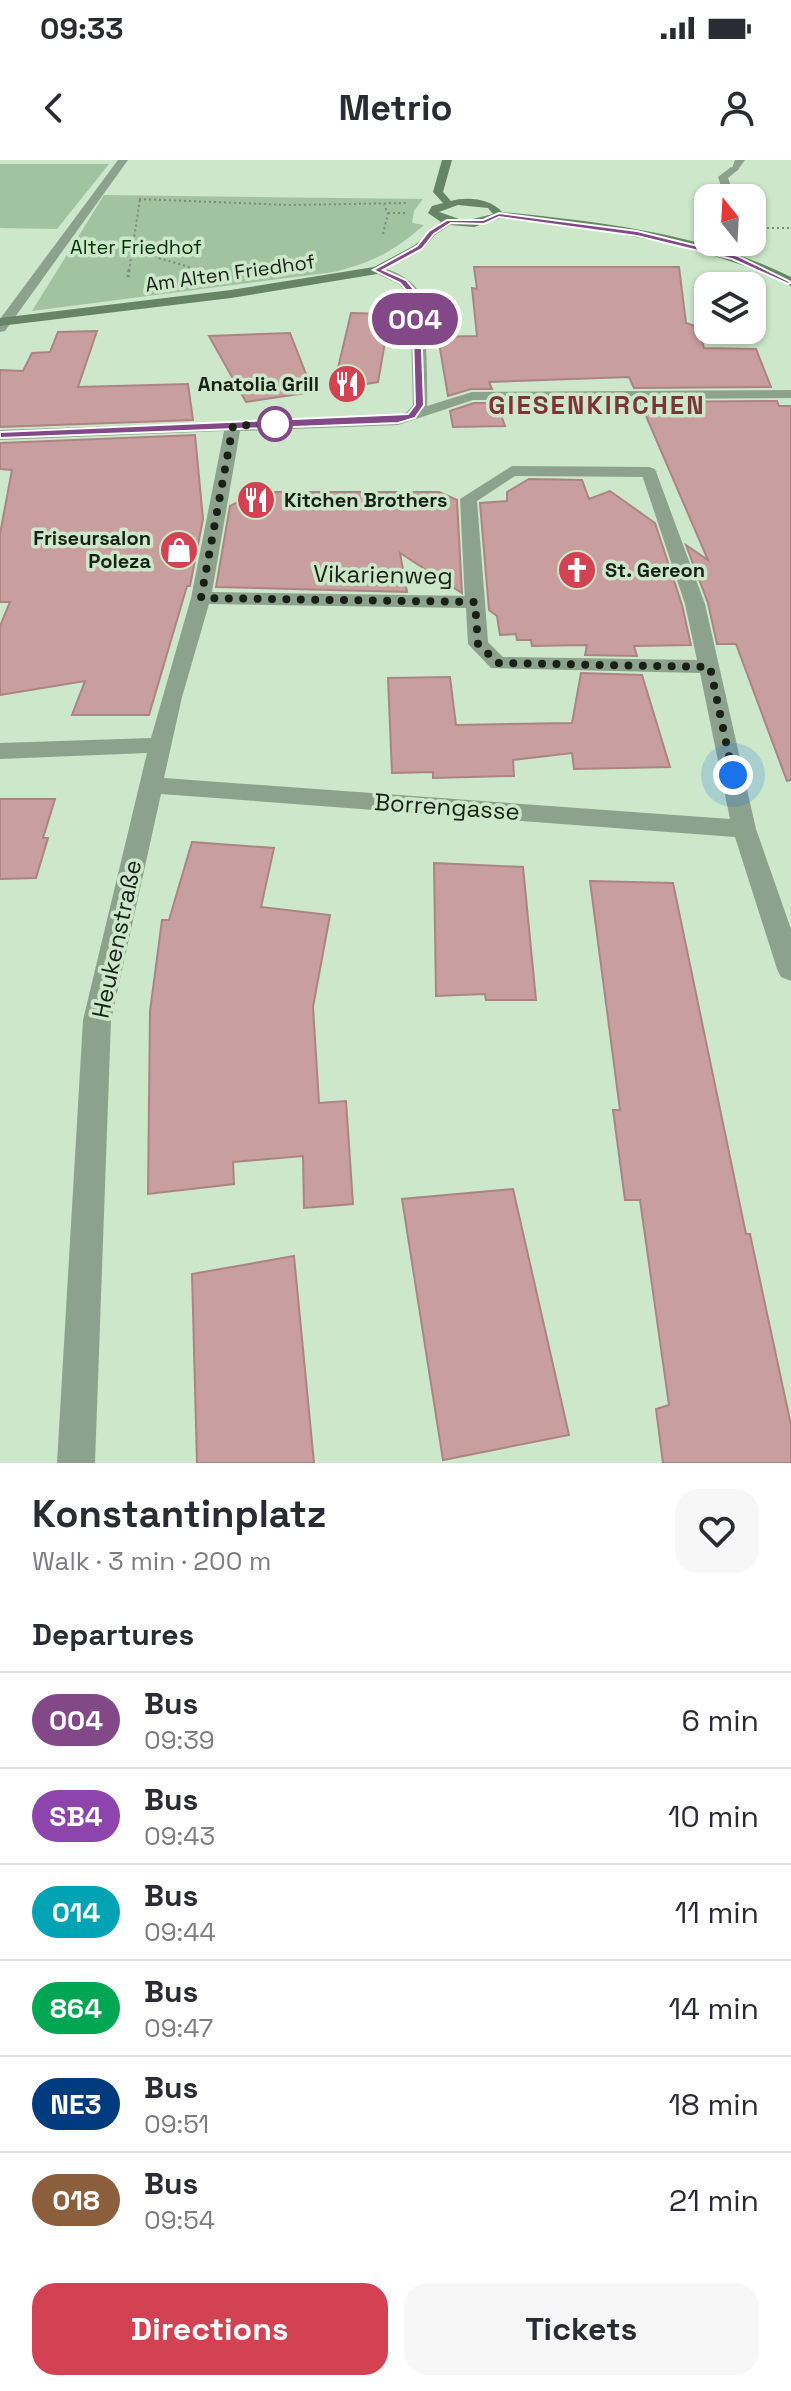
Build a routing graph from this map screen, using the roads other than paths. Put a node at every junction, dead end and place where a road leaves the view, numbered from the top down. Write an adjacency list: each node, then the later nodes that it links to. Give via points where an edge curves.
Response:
1 (123, 160): 12 (street)
2 (447, 160): 5 (main road, via 438,192)
3 (737, 165): 4 (street, via 723,177)
4 (725, 184)
5 (449, 204): 6 (main road, via 485,204); 7 (main road, via 433,213)
6 (499, 215): 7 (main road, via 484,222); 9 (main road, via 637,234 735,258)
7 (449, 221): 8 (main road, Am Alten Friedhof, via 419,247)
8 (377, 270): 10 (street, via 403,281 416,296); 12 (main road, Am Alten Friedhof)
9 (791, 282)
10 (415, 317): 11 (street); 14 (street, via 420,405)
11 (389, 319)
12 (1, 324)
13 (791, 394): 14 (street, via 472,396)
14 (412, 416): 15 (street)
15 (233, 426): 16 (street); 17 (street, Heukenstraße)
16 (0, 435)
17 (201, 598): 18 (street, Vikarienweg); 20 (street, Heukenstraße)
18 (475, 602): 19 (street, Vikarienweg, via 478,644 498,663); 19 (street, via 468,499 512,471 649,472 695,604)
19 (710, 667): 23 (street)
20 (160, 745): 21 (street); 22 (street, Heukenstraße)
21 (0, 751)
22 (151, 785): 23 (street, Borrengasse); 25 (street, Heukenstraße, via 97,1020)
23 (744, 829): 24 (street)
24 (791, 969)
25 (76, 1463)

